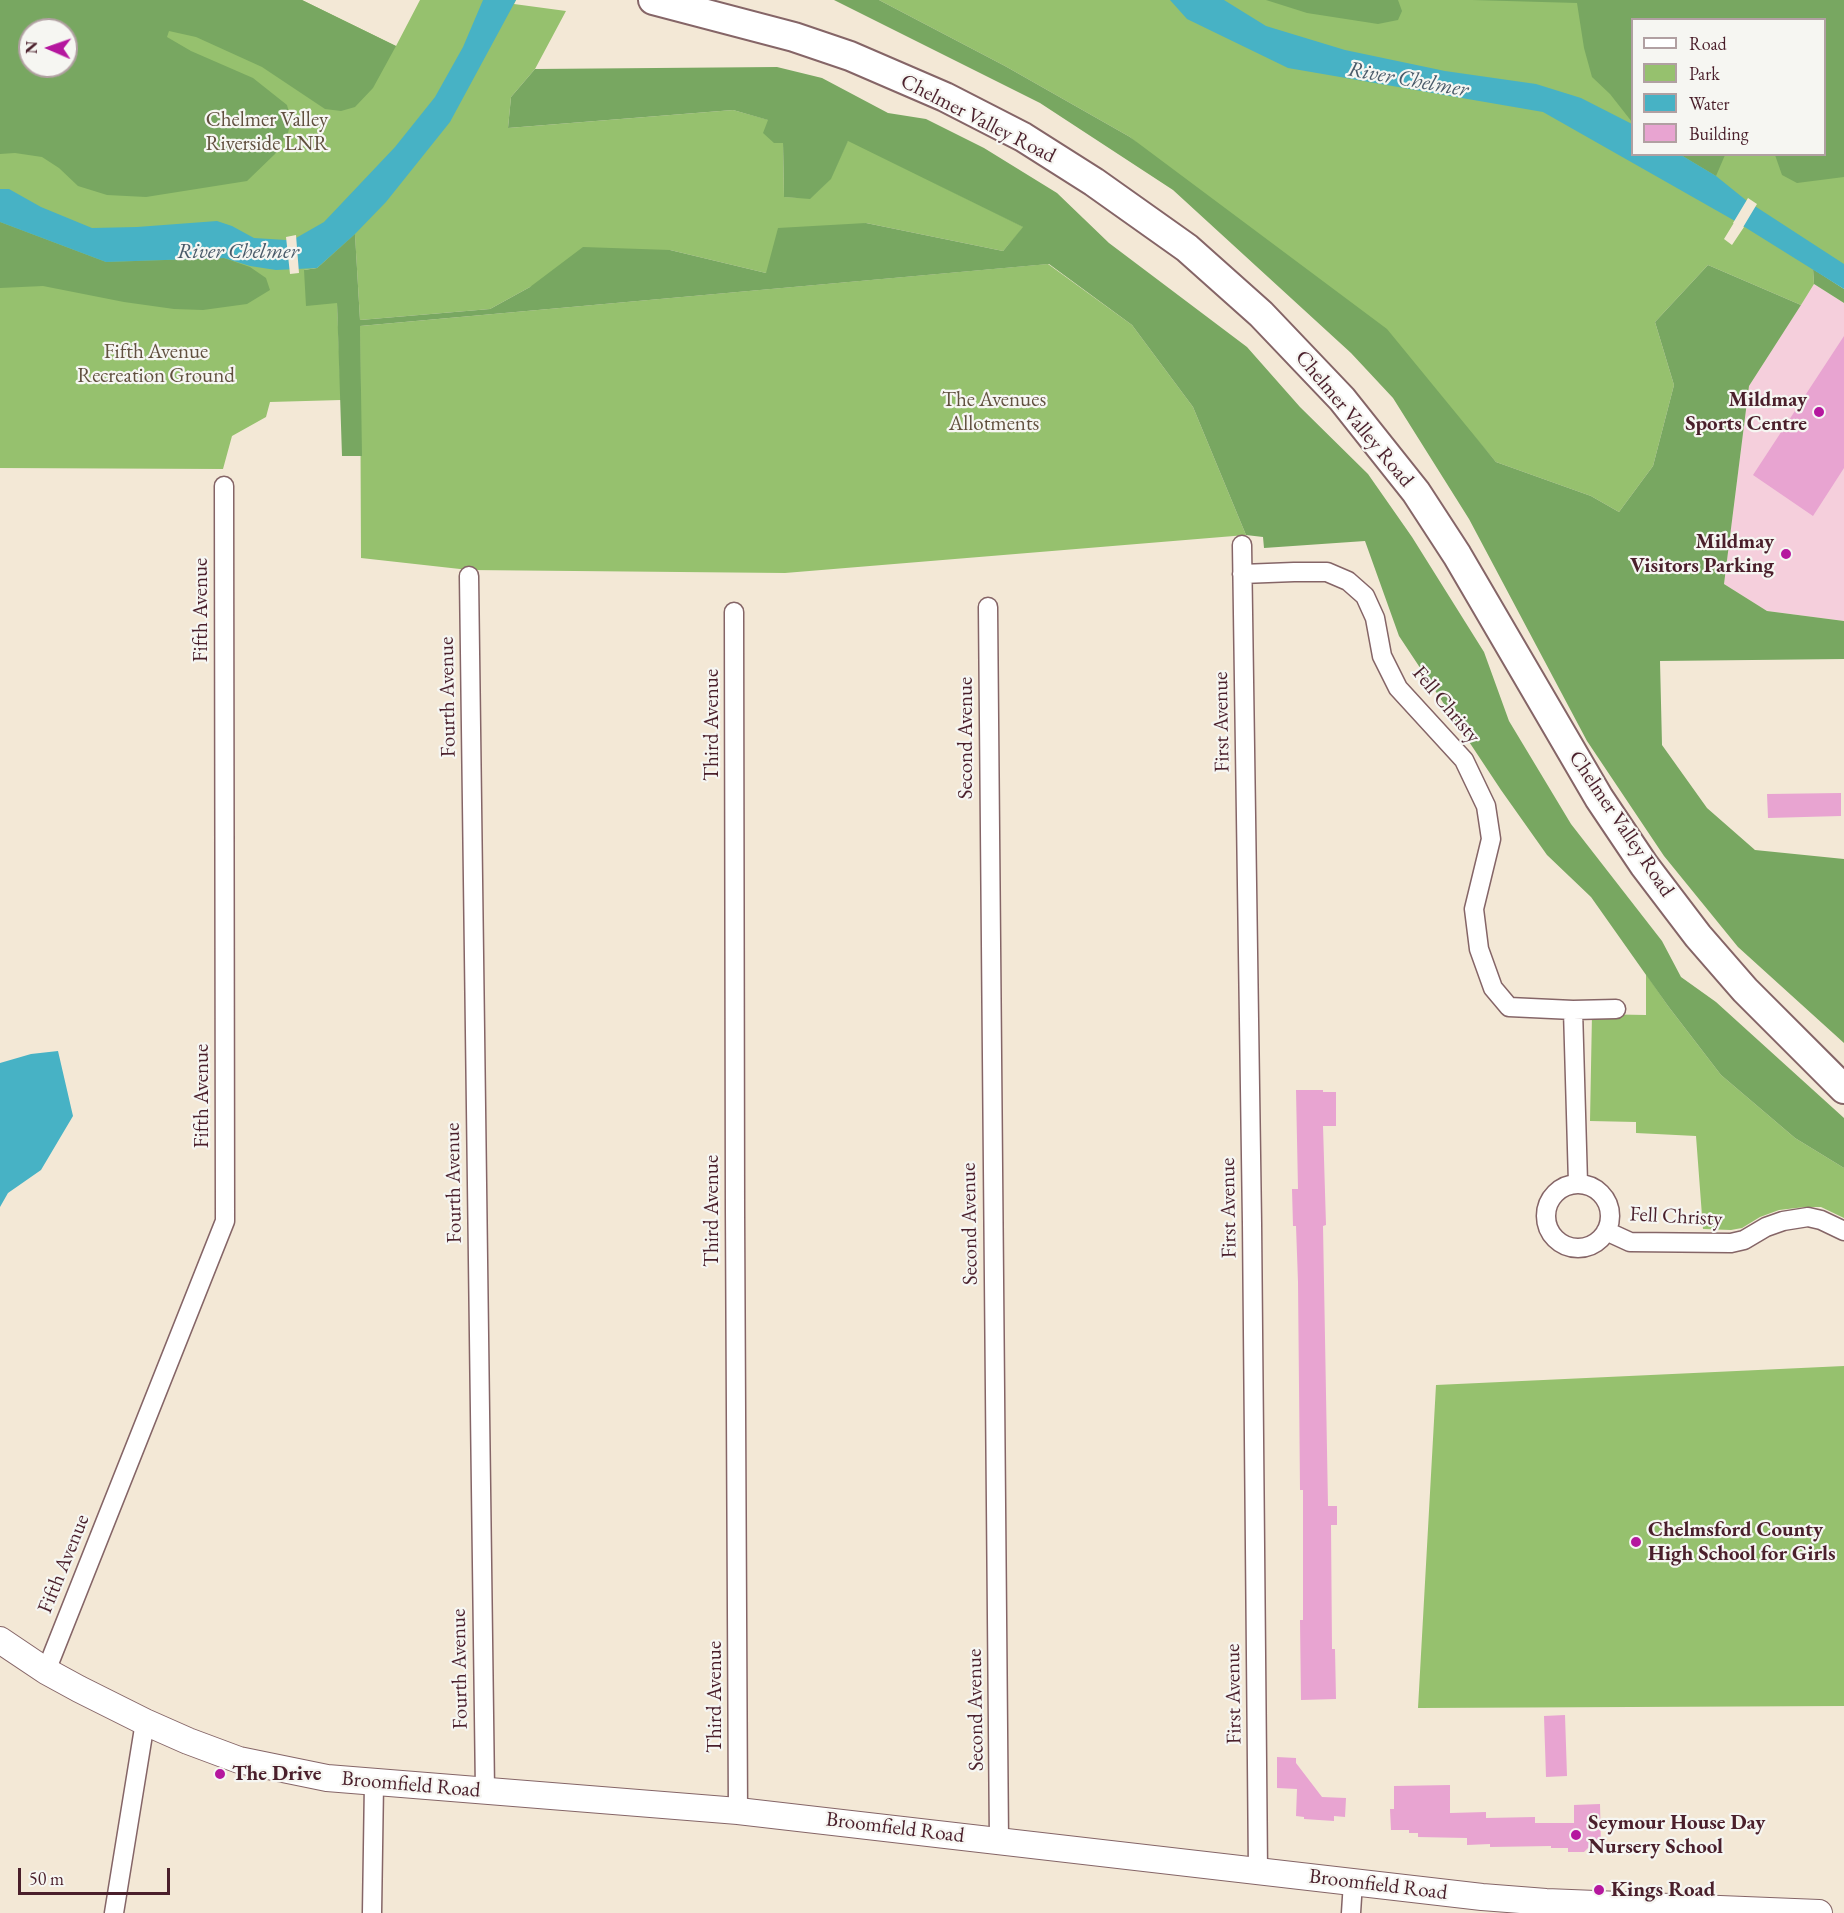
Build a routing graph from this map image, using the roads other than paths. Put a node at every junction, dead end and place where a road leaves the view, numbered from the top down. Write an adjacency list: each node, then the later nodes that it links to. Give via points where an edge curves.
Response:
1 (653, 0): 10 (main road, Chelmer Valley Road, via 850,56 945,97 1023,137 1186,248 1262,314 1342,399 1416,492 1599,798 1644,866 1745,990)
2 (224, 486): 15 (street, Fifth Avenue, via 225,1221)
3 (1242, 544): 4 (street, First Avenue)
4 (1242, 574): 9 (street, Fell Christy, via 1327,572 1348,581 1365,596 1375,618 1382,656 1398,688 1464,760 1486,806 1491,839 1474,909 1479,949 1493,988 1509,1007); 21 (street, First Avenue)
5 (469, 576): 18 (street, Fourth Avenue)
6 (988, 607): 20 (street, Second Avenue)
7 (734, 612): 19 (street, Third Avenue)
8 (1616, 1009): 9 (street, Fell Christy)
9 (1573, 1010): 11 (street)
10 (1844, 1089)
11 (1578, 1183): 12 (street, Fell Christy, via 1598,1190 1606,1199 1610,1209); 12 (street, Fell Christy, via 1558,1190 1551,1198 1546,1208 1549,1230 1563,1245 1573,1248 1592,1245)
12 (1606, 1231): 13 (street, Fell Christy, via 1630,1242 1731,1243 1783,1221 1808,1217)
13 (1844, 1231)
14 (0, 1640): 15 (main road, Broomfield Road)
15 (46, 1671): 16 (main road, Broomfield Road)
16 (145, 1722): 17 (main road, Broomfield Road, via 239,1760 327,1778); 24 (street)
17 (374, 1782): 18 (main road, Broomfield Road); 25 (street)
18 (485, 1791): 19 (main road, Broomfield Road)
19 (738, 1810): 20 (main road, Broomfield Road)
20 (999, 1840): 21 (main road, Broomfield Road)
21 (1258, 1871): 22 (main road, Broomfield Road)
22 (1353, 1882): 23 (main road, Broomfield Road, via 1546,1902); 26 (street)
23 (1745, 1911): 27 (main road, Broomfield Road)
24 (114, 1913)
25 (372, 1913)
26 (1351, 1913)
27 (1819, 1913)

